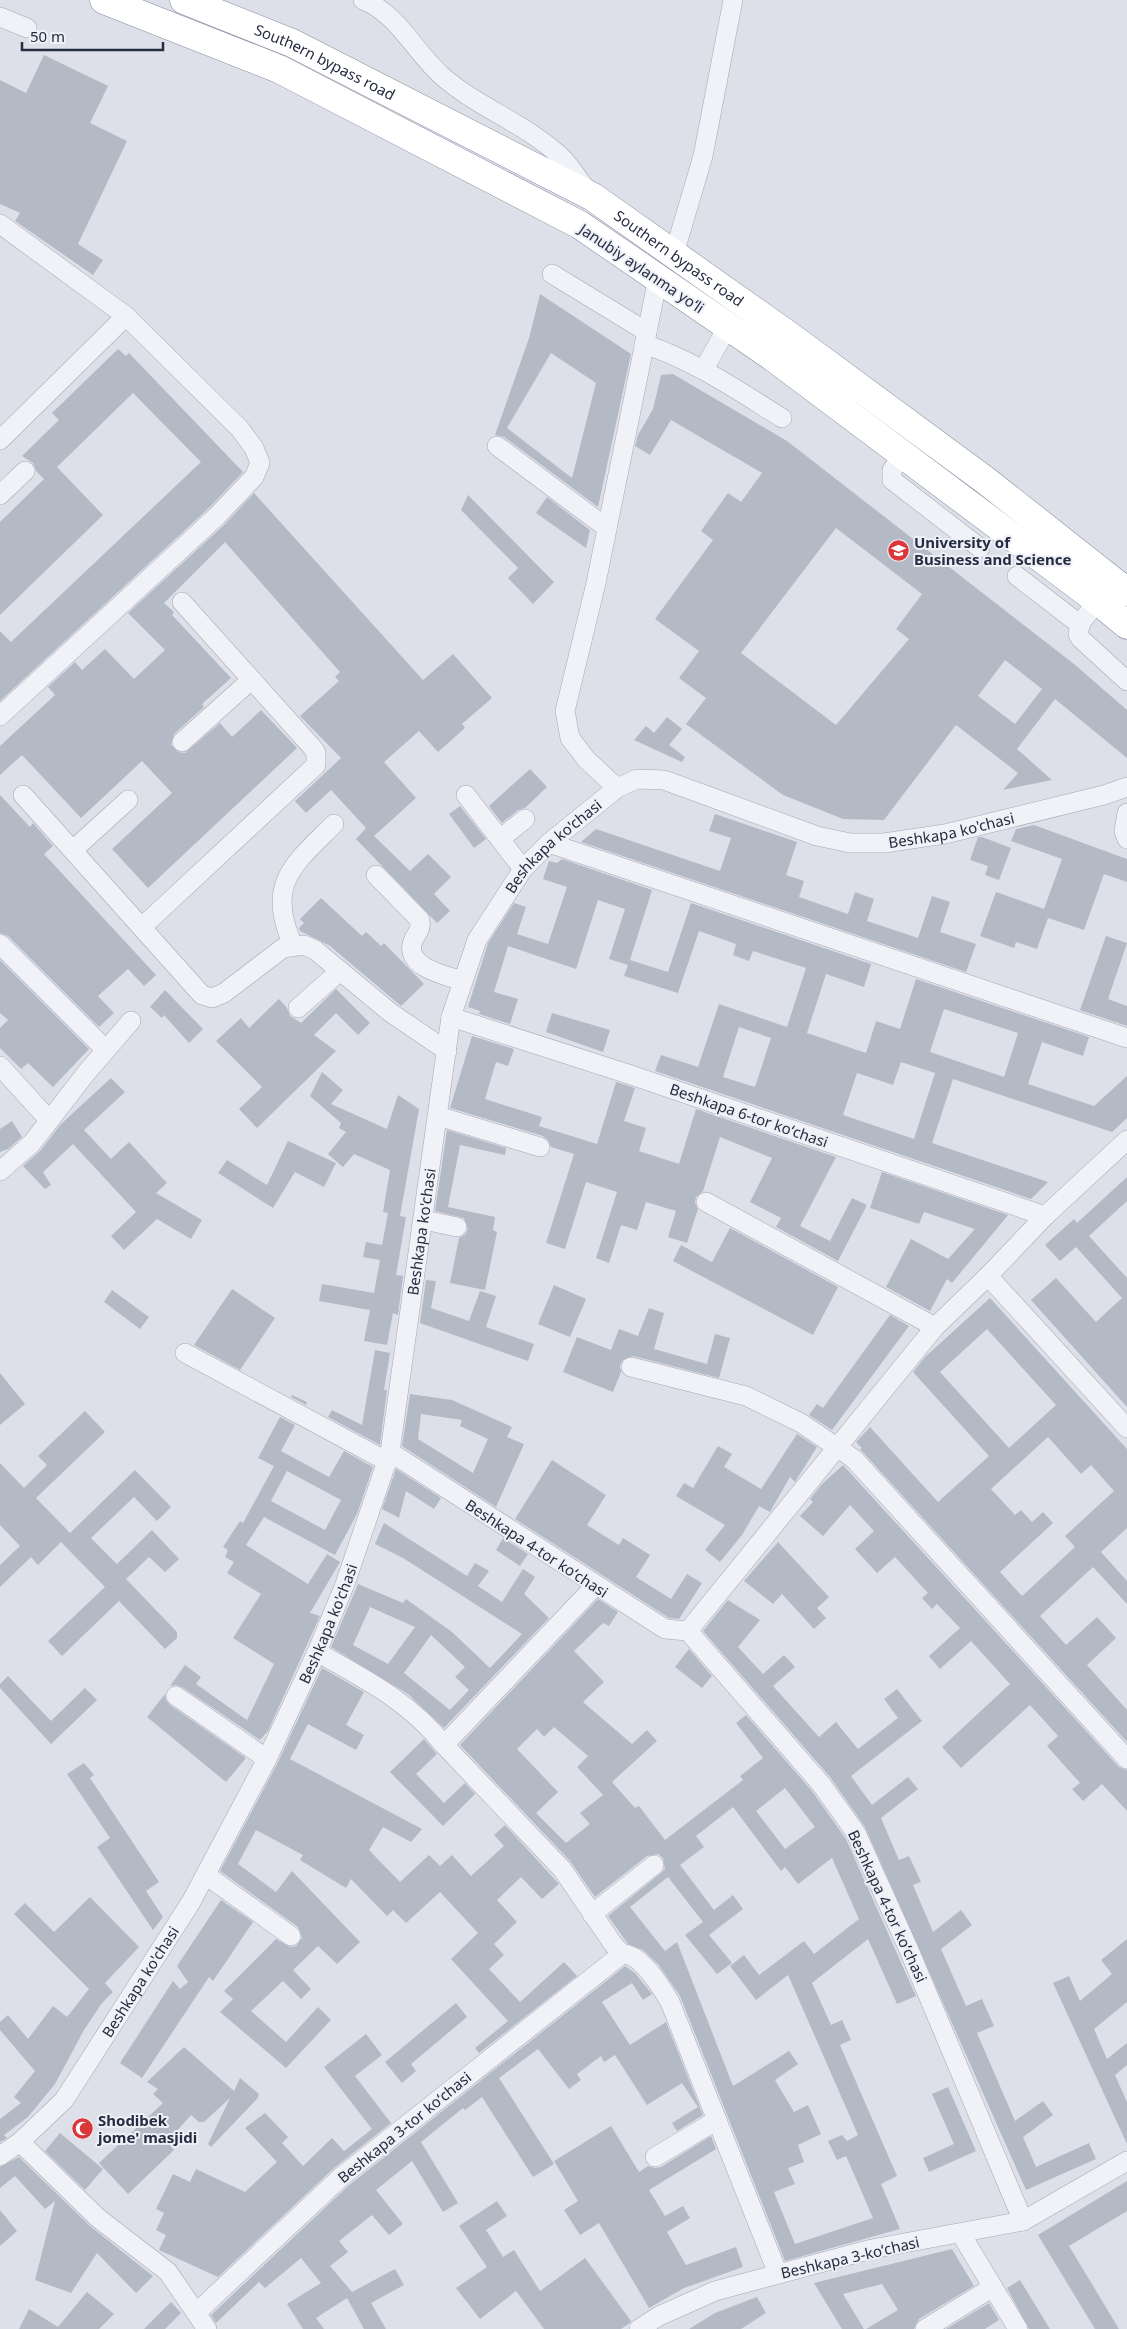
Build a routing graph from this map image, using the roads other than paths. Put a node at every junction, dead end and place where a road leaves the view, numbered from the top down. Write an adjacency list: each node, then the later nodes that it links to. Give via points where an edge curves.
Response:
1 (104, 0): 11 (highway, Janubiy aylanma yoʻli, via 279,69 580,225)
2 (184, 0): 7 (highway, Southern bypass road, via 292,43)
3 (733, 0): 9 (street, via 703,156)
4 (367, 1): 7 (street, via 388,16 441,76 560,156)
5 (0, 17): 6 (street)
6 (27, 28)
7 (593, 197): 9 (highway, Southern bypass road)
8 (0, 224): 12 (street)
9 (674, 254): 25 (highway, Southern bypass road, via 985,480)
10 (552, 274): 14 (street)
11 (658, 278): 13 (highway, Janubiy aylanma yoʻli); 14 (street)
12 (126, 316): 17 (street); 32 (street, via 240,429 260,463 254,477 217,516)
13 (728, 326): 15 (street); 19 (highway, Janubiy aylanma yoʻli)
14 (646, 338): 15 (street); 22 (street)
15 (704, 369): 16 (street)
16 (782, 418)
17 (0, 440)
18 (497, 446): 22 (street)
19 (903, 455): 23 (street, via 892,470 892,480); 26 (highway, Janubiy aylanma yoʻli)
20 (25, 471): 21 (street)
21 (0, 495)
22 (607, 528): 35 (street, via 565,711 570,738 586,759)
23 (980, 548)
24 (1016, 576): 28 (street, via 1067,616)
25 (1127, 592)
26 (1098, 600): 28 (street); 29 (highway, Janubiy aylanma yoʻli)
27 (182, 602): 30 (street)
28 (1081, 622): 31 (street, via 1078,634 1081,639)
29 (1127, 625)
30 (251, 680): 33 (street); 48 (street, via 312,747 316,753 316,765)
31 (1127, 681)
32 (0, 716)
33 (182, 742)
34 (1127, 787): 35 (street, Beshkapa ko'chasi, via 1104,796 945,834 884,843 850,843 817,836 664,780 637,780)
35 (617, 788): 44 (street, Beshkapa ko'chasi)
36 (23, 795): 45 (street)
37 (466, 795): 42 (street)
38 (128, 800): 45 (street)
39 (1127, 813): 43 (street, via 1124,832)
40 (525, 819): 42 (street)
41 (334, 824): 50 (street, via 287,873 283,919)
42 (500, 839): 46 (street)
43 (1127, 839)
44 (549, 843): 46 (street, Beshkapa ko'chasi); 56 (street)
45 (73, 850): 48 (street)
46 (523, 869): 52 (street, Beshkapa ko'chasi, via 477,940)
47 (376, 875): 52 (street, via 420,920 420,930 412,944 412,951 419,962 428,969)
48 (142, 927): 50 (street, via 202,994 212,998 235,986 283,948)
49 (0, 944): 57 (street)
50 (293, 944): 51 (street, via 304,944 315,950)
51 (340, 971): 53 (street); 58 (street, via 391,1013)
52 (463, 981): 54 (street, Beshkapa ko'chasi)
53 (298, 1008)
54 (451, 1017): 58 (street, Beshkapa ko'chasi); 66 (street, Beshkapa 6-tor koʻchasi)
55 (131, 1021): 57 (street)
56 (1127, 1038)
57 (106, 1050): 61 (street)
58 (447, 1051): 60 (street, Beshkapa ko'chasi)
59 (0, 1066): 61 (street)
60 (438, 1116): 63 (street); 67 (street, Beshkapa ko'chasi)
61 (49, 1120): 64 (street, via 32,1143)
62 (1127, 1140): 66 (street)
63 (540, 1147)
64 (0, 1171)
65 (706, 1202): 70 (street)
66 (1045, 1216): 69 (street)
67 (424, 1220): 68 (street); 75 (street, Beshkapa ko'chasi)
68 (457, 1227)
69 (988, 1276): 70 (street); 73 (street)
70 (935, 1327): 74 (street)
71 (185, 1353): 75 (street, Beshkapa 4-tor koʻchasi)
72 (631, 1367): 74 (street, via 746,1396 801,1423)
73 (1127, 1428)
74 (836, 1448): 77 (street); 82 (street, via 854,1459)
75 (389, 1457): 76 (street, Beshkapa 4-tor koʻchasi); 78 (street, Beshkapa ko'chasi)
76 (595, 1586): 77 (street, Beshkapa 4-tor koʻchasi, via 665,1629); 80 (street)
77 (688, 1631): 93 (street, Beshkapa 4-tor koʻchasi, via 821,1784 856,1833 910,1950)
78 (317, 1652): 80 (street, via 405,1704); 81 (street, Beshkapa ko'chasi)
79 (176, 1696): 81 (street)
80 (444, 1746): 85 (street, via 562,1869)
81 (267, 1759): 84 (street, Beshkapa ko'chasi)
82 (1127, 1759)
83 (654, 1865): 85 (street)
84 (206, 1875): 86 (street); 89 (street, Beshkapa ko'chasi, via 64,2100)
85 (592, 1914): 87 (street)
86 (291, 1936)
87 (622, 1954): 88 (street, via 635,1957 657,1981 670,2002); 97 (street, Beshkapa 3-tor koʻchasi, via 340,2177)
88 (717, 2120): 91 (street); 95 (street)
89 (20, 2142): 90 (street, Beshkapa ko'chasi); 97 (street, via 98,2218 168,2272)
90 (0, 2156)
91 (655, 2157)
92 (1127, 2161): 93 (street)
93 (1023, 2221): 94 (street)
94 (961, 2234): 95 (street, Beshkapa 3-koʻchasi, via 872,2249); 96 (street)
95 (778, 2274): 99 (street, Beshkapa 3-koʻchasi, via 715,2291 659,2316)
96 (992, 2287): 100 (street); 101 (street)
97 (196, 2313): 98 (street)
98 (207, 2329)
99 (639, 2329)
100 (925, 2329)
101 (1018, 2329)

